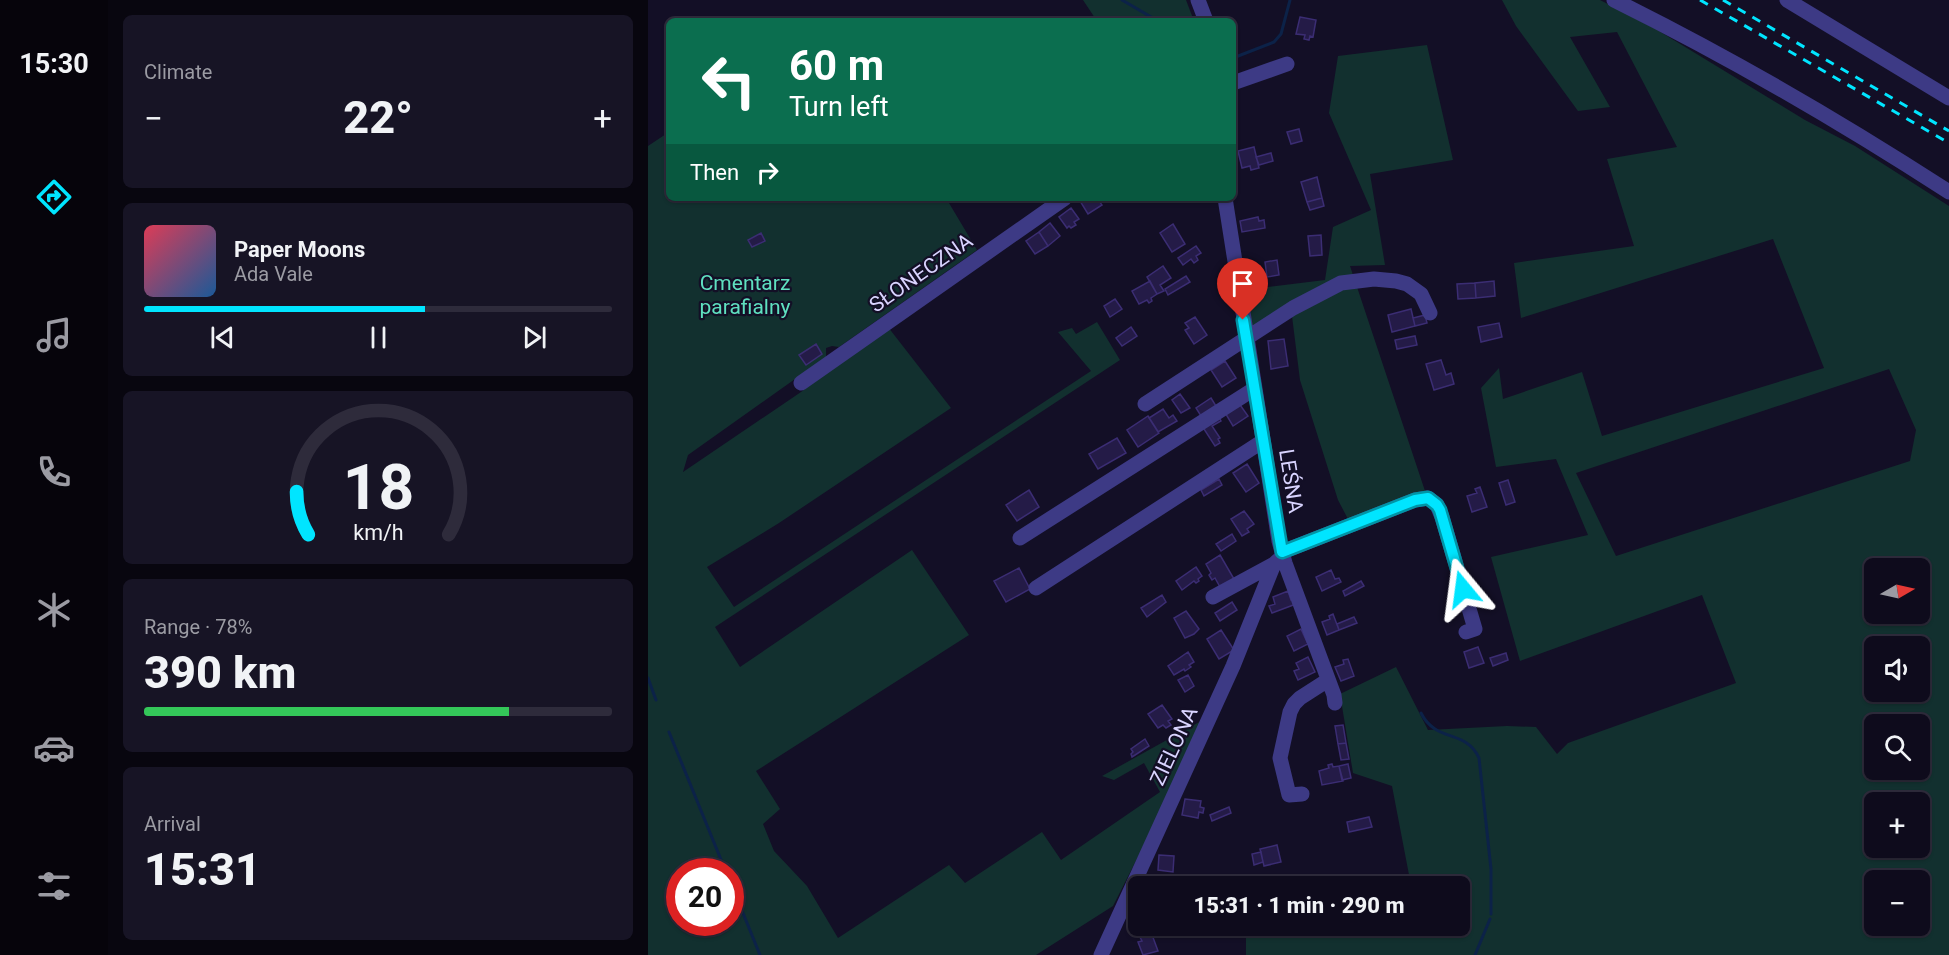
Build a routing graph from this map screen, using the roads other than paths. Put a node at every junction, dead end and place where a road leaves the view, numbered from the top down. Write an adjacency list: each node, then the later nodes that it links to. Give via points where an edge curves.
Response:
1 (1198, 0): 4 (street)
2 (1614, 0): 8 (street, via 1796,97)
3 (1787, 0): 7 (street)
4 (1205, 18)
5 (1287, 64): 6 (street)
6 (1236, 81)
7 (1949, 98)
8 (1949, 192)
9 (1061, 201): 13 (street, SŁONECZNA)
10 (1225, 201): 12 (street, LEŚNA)
11 (1430, 313): 12 (street, via 1421,294 1407,284 1357,280 1328,288)
12 (1246, 338): 14 (street, LEŚNA); 15 (street)
13 (801, 383)
14 (1254, 389): 16 (street, LEŚNA); 17 (street)
15 (1145, 404)
16 (1263, 441): 18 (street, LEŚNA); 19 (street)
17 (1020, 537)
18 (1280, 557): 20 (street); 21 (street, via 1428,498 1437,505 1442,517 1475,629); 22 (street, LEŚNA); 25 (street, ZIELONA)
19 (1036, 588)
20 (1213, 597)
21 (1466, 632)
22 (1329, 680): 23 (street, LEŚNA); 24 (street, via 1294,705 1280,755 1289,795)
23 (1335, 703)
24 (1302, 794)
25 (1101, 955)

